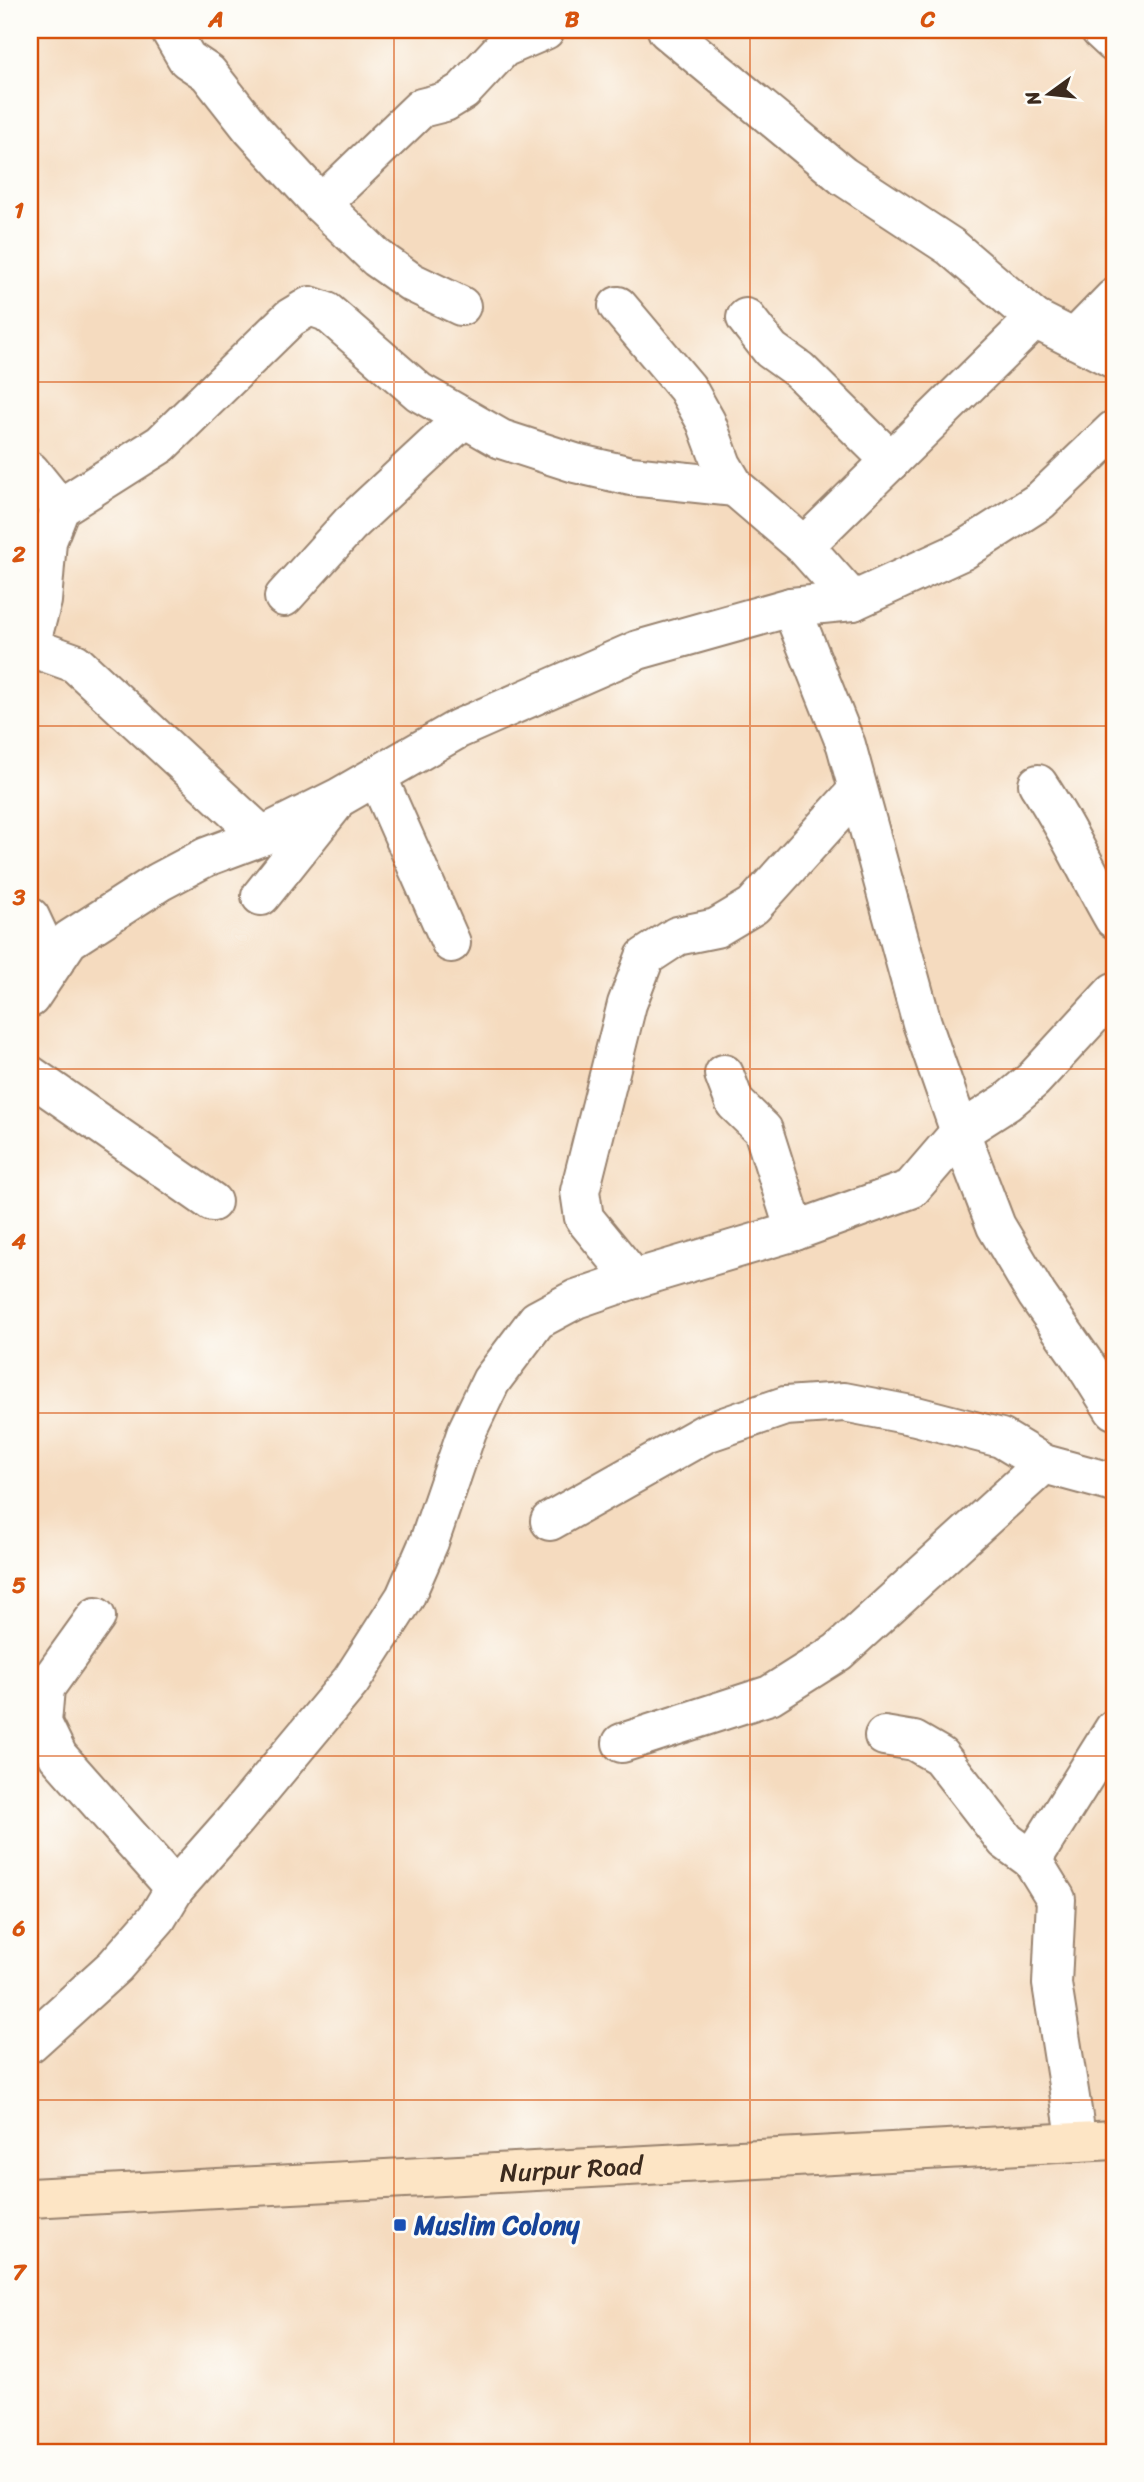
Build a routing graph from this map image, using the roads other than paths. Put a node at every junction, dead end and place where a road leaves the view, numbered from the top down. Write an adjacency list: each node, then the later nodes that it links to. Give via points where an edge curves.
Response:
1 (170, 30): 6 (street, via 187,59 208,74)
2 (545, 30): 6 (street, via 503,48 463,91 421,108)
3 (667, 30): 11 (street, via 843,176 951,247)
4 (1100, 30): 5 (street)
5 (1114, 43)
6 (321, 204): 8 (street, via 377,258 411,282)
7 (1114, 298): 12 (street)
8 (461, 306)
9 (618, 306): 18 (street, via 687,388)
10 (746, 318): 16 (street, via 771,350 799,370)
11 (1035, 319): 12 (street); 16 (street)
12 (1074, 340): 13 (street)
13 (1114, 359)
14 (464, 418): 18 (street, via 501,439 575,463 631,476); 19 (street, via 419,392 327,312 310,306 290,318 161,444); 21 (street, via 350,524)
15 (1108, 448): 22 (street, via 1040,501 962,551)
16 (891, 461): 20 (street)
17 (30, 471): 19 (street)
18 (735, 488): 20 (street)
19 (60, 508): 24 (street, via 47,541 42,601)
20 (804, 547): 22 (street)
21 (284, 597)
22 (853, 601): 23 (street)
23 (790, 607): 25 (street, via 638,650 458,729); 27 (street, via 846,745)
24 (30, 646): 29 (street, via 75,663)
25 (377, 776): 28 (street); 33 (street)
26 (1038, 784): 32 (street)
27 (857, 791): 39 (street, via 922,1023); 42 (street, via 753,906 716,928 677,936 645,957 627,1004 580,1191 584,1218)
28 (340, 797): 29 (street); 30 (street)
29 (262, 835): 34 (street, via 159,882 69,940)
30 (261, 896)
31 (30, 917): 34 (street)
32 (1114, 919)
33 (451, 943)
34 (52, 964): 36 (street)
35 (1114, 992): 39 (street, via 1032,1080)
36 (30, 998)
37 (724, 1073): 41 (street, via 735,1103 763,1130)
38 (30, 1075): 40 (street)
39 (960, 1132): 41 (street, via 911,1189); 43 (street, via 996,1226)
40 (212, 1202)
41 (795, 1231): 42 (street)
42 (634, 1279): 52 (street, via 576,1298 537,1320 512,1353 491,1381 467,1432 405,1597 351,1681)
43 (1114, 1410)
44 (1044, 1464): 45 (street); 46 (street, via 1000,1438 916,1416 844,1402 785,1406 706,1433); 50 (street, via 838,1652 771,1695)
45 (1114, 1483)
46 (550, 1521)
47 (96, 1617): 52 (street, via 45,1688 42,1723 58,1756)
48 (1114, 1729): 51 (street)
49 (884, 1736): 51 (street, via 914,1741 940,1756 1006,1840)
50 (622, 1743)
51 (1032, 1860): 55 (street, via 1056,1899 1052,1984)
52 (175, 1888): 53 (street, via 158,1918 115,1966)
53 (30, 2043)
54 (1114, 2140): 55 (street, Nurpur Road)
55 (1077, 2142): 56 (street, Nurpur Road)
56 (30, 2198)

